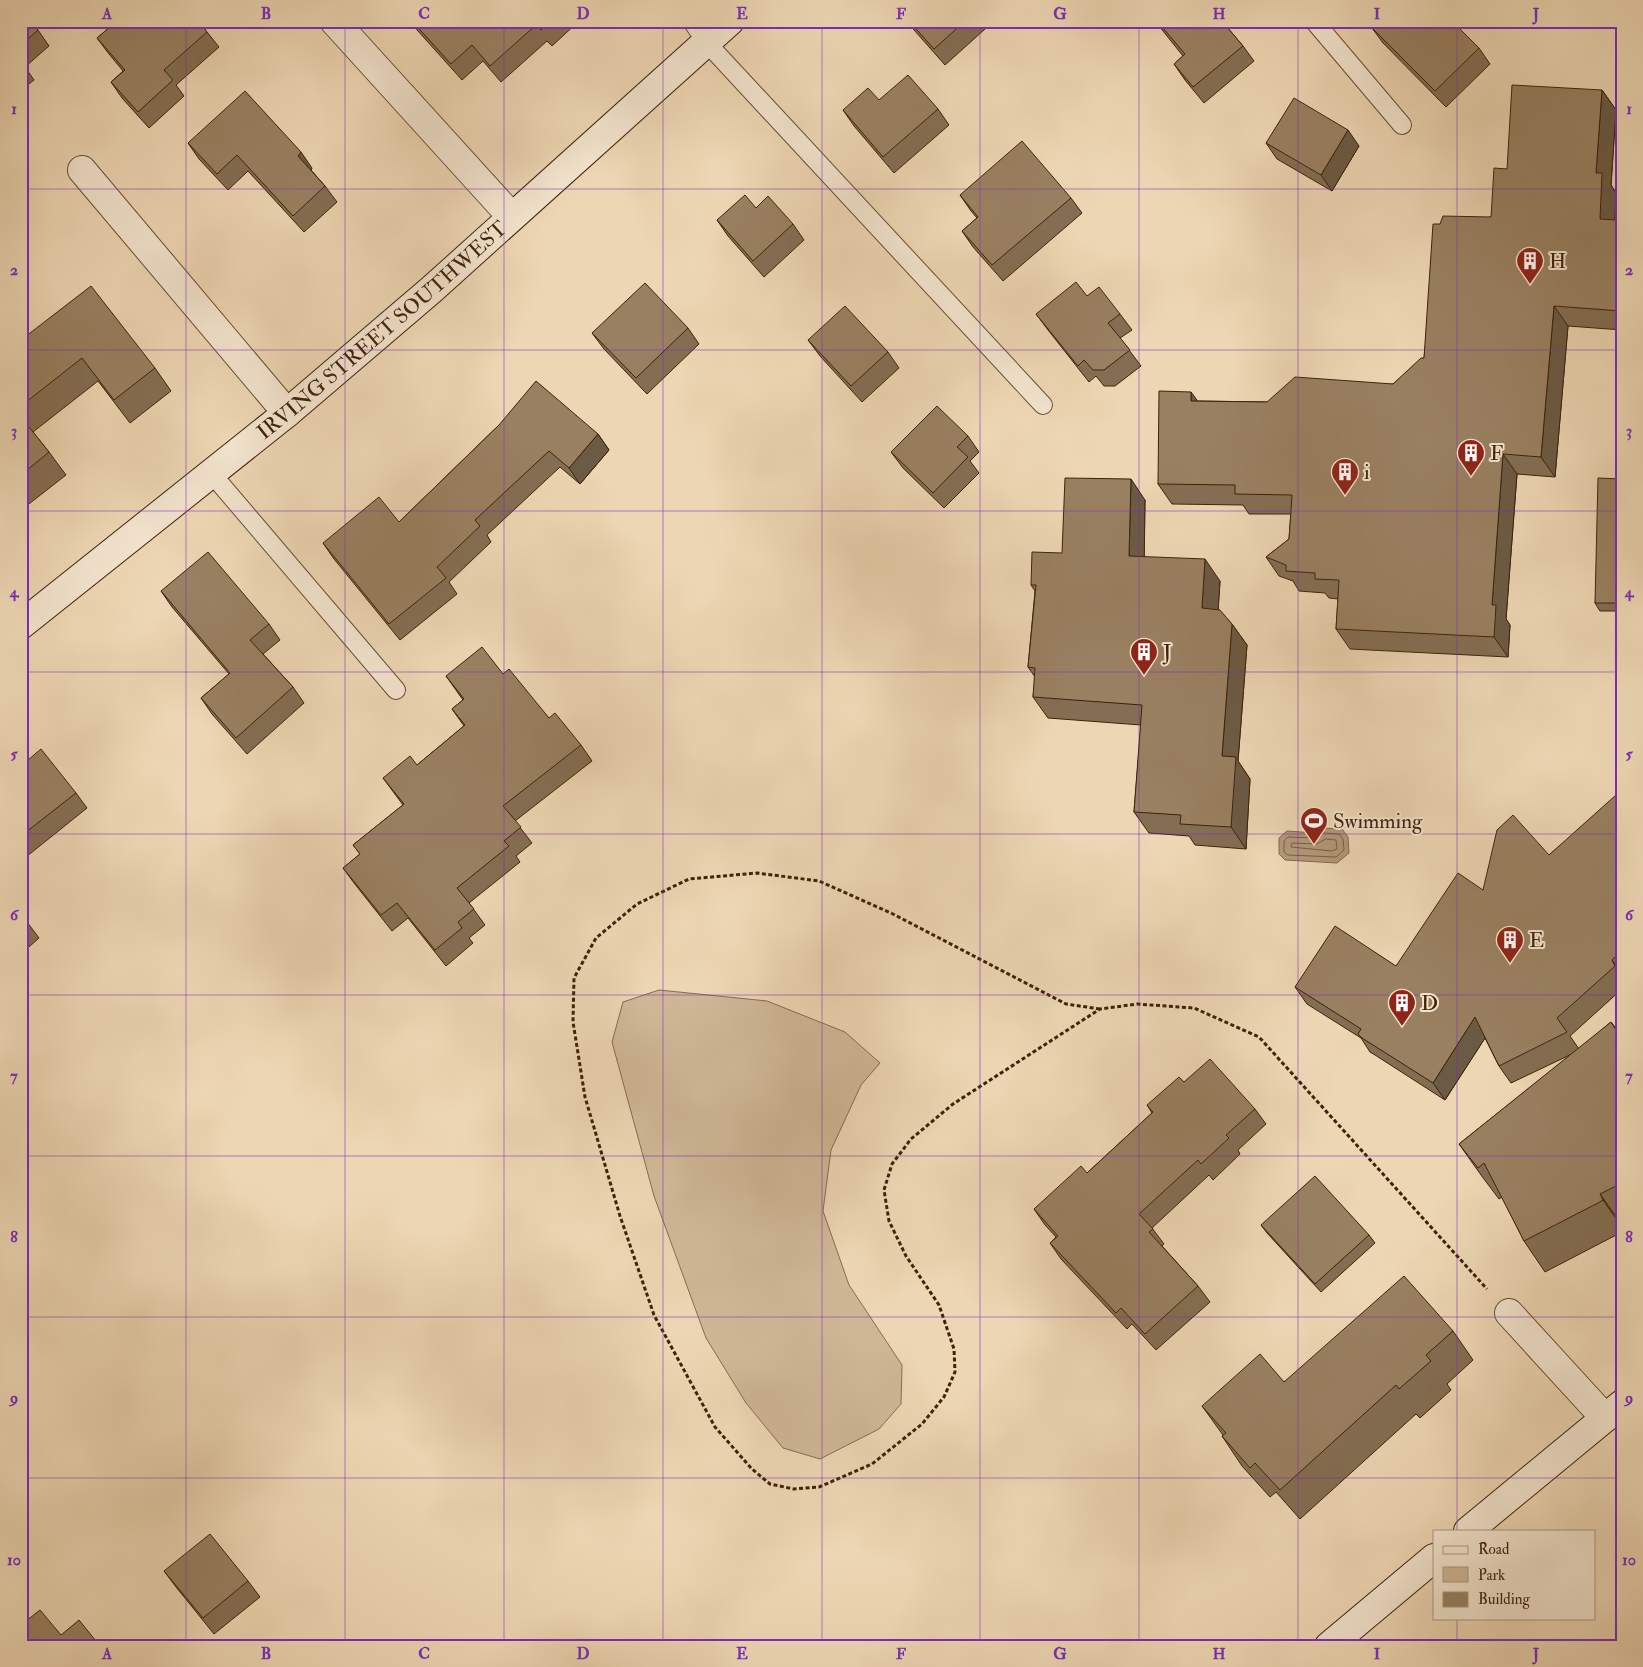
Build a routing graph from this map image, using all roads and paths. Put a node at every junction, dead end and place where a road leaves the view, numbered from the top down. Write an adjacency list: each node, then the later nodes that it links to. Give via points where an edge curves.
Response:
1 (334, 21): 7 (street)
2 (730, 21): 4 (street, IRVING STREET SOUTHWEST)
3 (1314, 21): 5 (lane)
4 (699, 32): 7 (street, IRVING STREET SOUTHWEST); 8 (lane)
5 (1402, 125)
6 (82, 170): 9 (street)
7 (511, 216): 9 (street, IRVING STREET SOUTHWEST, via 431,290)
8 (1043, 405)
9 (287, 413): 10 (street, IRVING STREET SOUTHWEST)
10 (212, 474): 11 (street, IRVING STREET SOUTHWEST); 12 (lane)
11 (21, 625)
12 (396, 690)
13 (1100, 1009): 13 (path, via 953,1104 910,1139 892,1164 884,1190 889,1221 906,1256 939,1305 954,1350 955,1372 944,1397 922,1424 872,1464 819,1487 794,1489 770,1484 752,1469 715,1427 654,1315 620,1216 585,1097 572,1022 574,978 596,938 637,904 689,879 757,873 819,881 893,914 1066,1004); 14 (path, via 1138,1004 1194,1008 1259,1037)
14 (1509, 1313): 15 (street)
15 (1613, 1411): 16 (street)
16 (1469, 1530)
17 (1433, 1559): 18 (street)
18 (1329, 1646)

